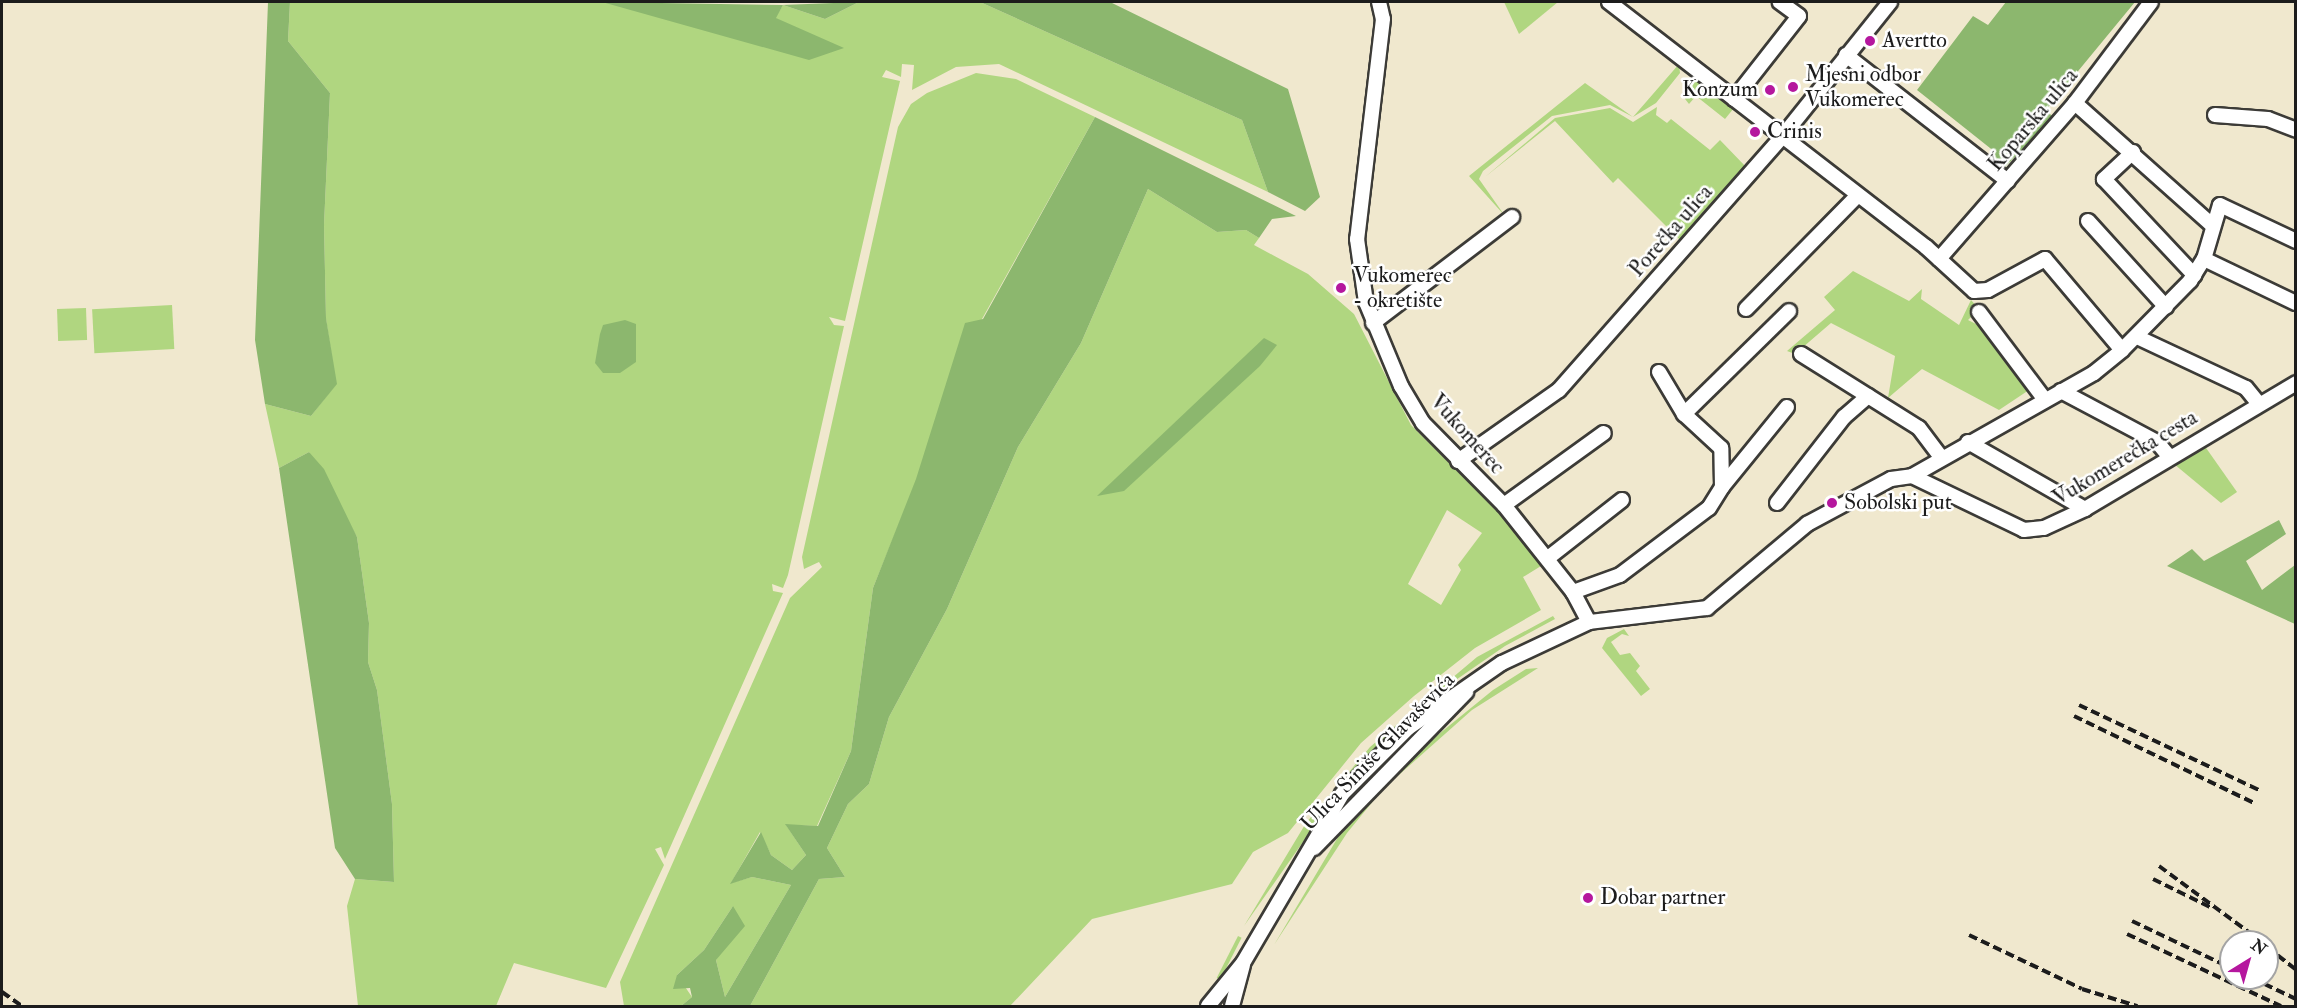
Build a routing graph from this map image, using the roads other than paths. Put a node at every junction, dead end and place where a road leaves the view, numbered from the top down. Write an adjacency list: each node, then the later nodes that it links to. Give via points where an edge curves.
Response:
1 (1380, 2): 27 (street, Vukomerec, via 1383,19 1358,239)
2 (1610, 2): 7 (street)
3 (1780, 2): 7 (street, via 1799,16)
4 (1890, 2): 6 (street, Porečka ulica)
5 (2151, 2): 8 (street, Koparska ulica)
6 (1846, 55): 11 (street, Porečka ulica); 13 (street)
7 (1734, 99): 11 (street)
8 (2075, 103): 12 (street); 13 (street, Koparska ulica)
9 (2215, 115): 10 (street, via 2257,117)
10 (2295, 130)
11 (1782, 137): 14 (street); 43 (street, Porečka ulica, via 1559,390)
12 (2133, 152): 17 (street); 21 (street, via 2104,179)
13 (2008, 181): 19 (street, Koparska ulica)
14 (1857, 196): 19 (street); 24 (street)
15 (1512, 218): 27 (street)
16 (2088, 221): 23 (street)
17 (2212, 225): 18 (street, via 2220,205); 20 (street)
18 (2295, 241)
19 (1939, 259): 29 (street, via 1974,291 1988,290 2045,259)
20 (2204, 259): 21 (street); 22 (street)
21 (2194, 275): 23 (street)
22 (2295, 303)
23 (2166, 307): 28 (street)
24 (1746, 309)
25 (1789, 311): 38 (street)
26 (1979, 312): 35 (street)
27 (1373, 323): 43 (street, Vukomerec, via 1423,423)
28 (2137, 337): 29 (street); 36 (street, via 2246,388)
29 (2122, 350): 33 (street)
30 (1801, 354): 34 (street)
31 (1659, 372): 38 (street)
32 (2295, 383): 36 (street, Vukomerečka cesta)
33 (2061, 391): 35 (street); 41 (street, via 2157,442)
34 (1868, 396): 42 (street, via 1918,428); 47 (street, via 1844,417)
35 (2045, 400): 40 (street)
36 (2258, 403): 41 (street, Vukomerečka cesta)
37 (1787, 407): 45 (street)
38 (1684, 414): 45 (street, via 1720,448)
39 (1604, 433): 48 (street)
40 (1968, 442): 42 (street); 49 (street)
41 (2168, 455): 49 (street, Vukomerečka cesta)
42 (1941, 456): 44 (street)
43 (1458, 461): 48 (street, Vukomerec)
44 (1912, 476): 49 (street, Vukomerečka cesta, via 2024,530); 52 (street, via 1891,479 1807,524 1707,608)
45 (1722, 486): 51 (street, via 1694,524 1620,575)
46 (1622, 500): 50 (street)
47 (1777, 503)
48 (1504, 505): 50 (street, Vukomerec)
49 (2085, 509)
50 (1548, 558): 51 (street, Vukomerec)
51 (1573, 592): 52 (street, Vukomerec)
52 (1589, 622): 53 (street, Ulica Siniše Glavaševića, via 1477,680 1408,728 1355,779 1322,822 1310,853)
53 (1244, 963): 54 (street, Ulica Siniše Glavaševića); 55 (street, Ulica Siniše Glavaševića)
54 (1208, 1006)
55 (1232, 1006)

